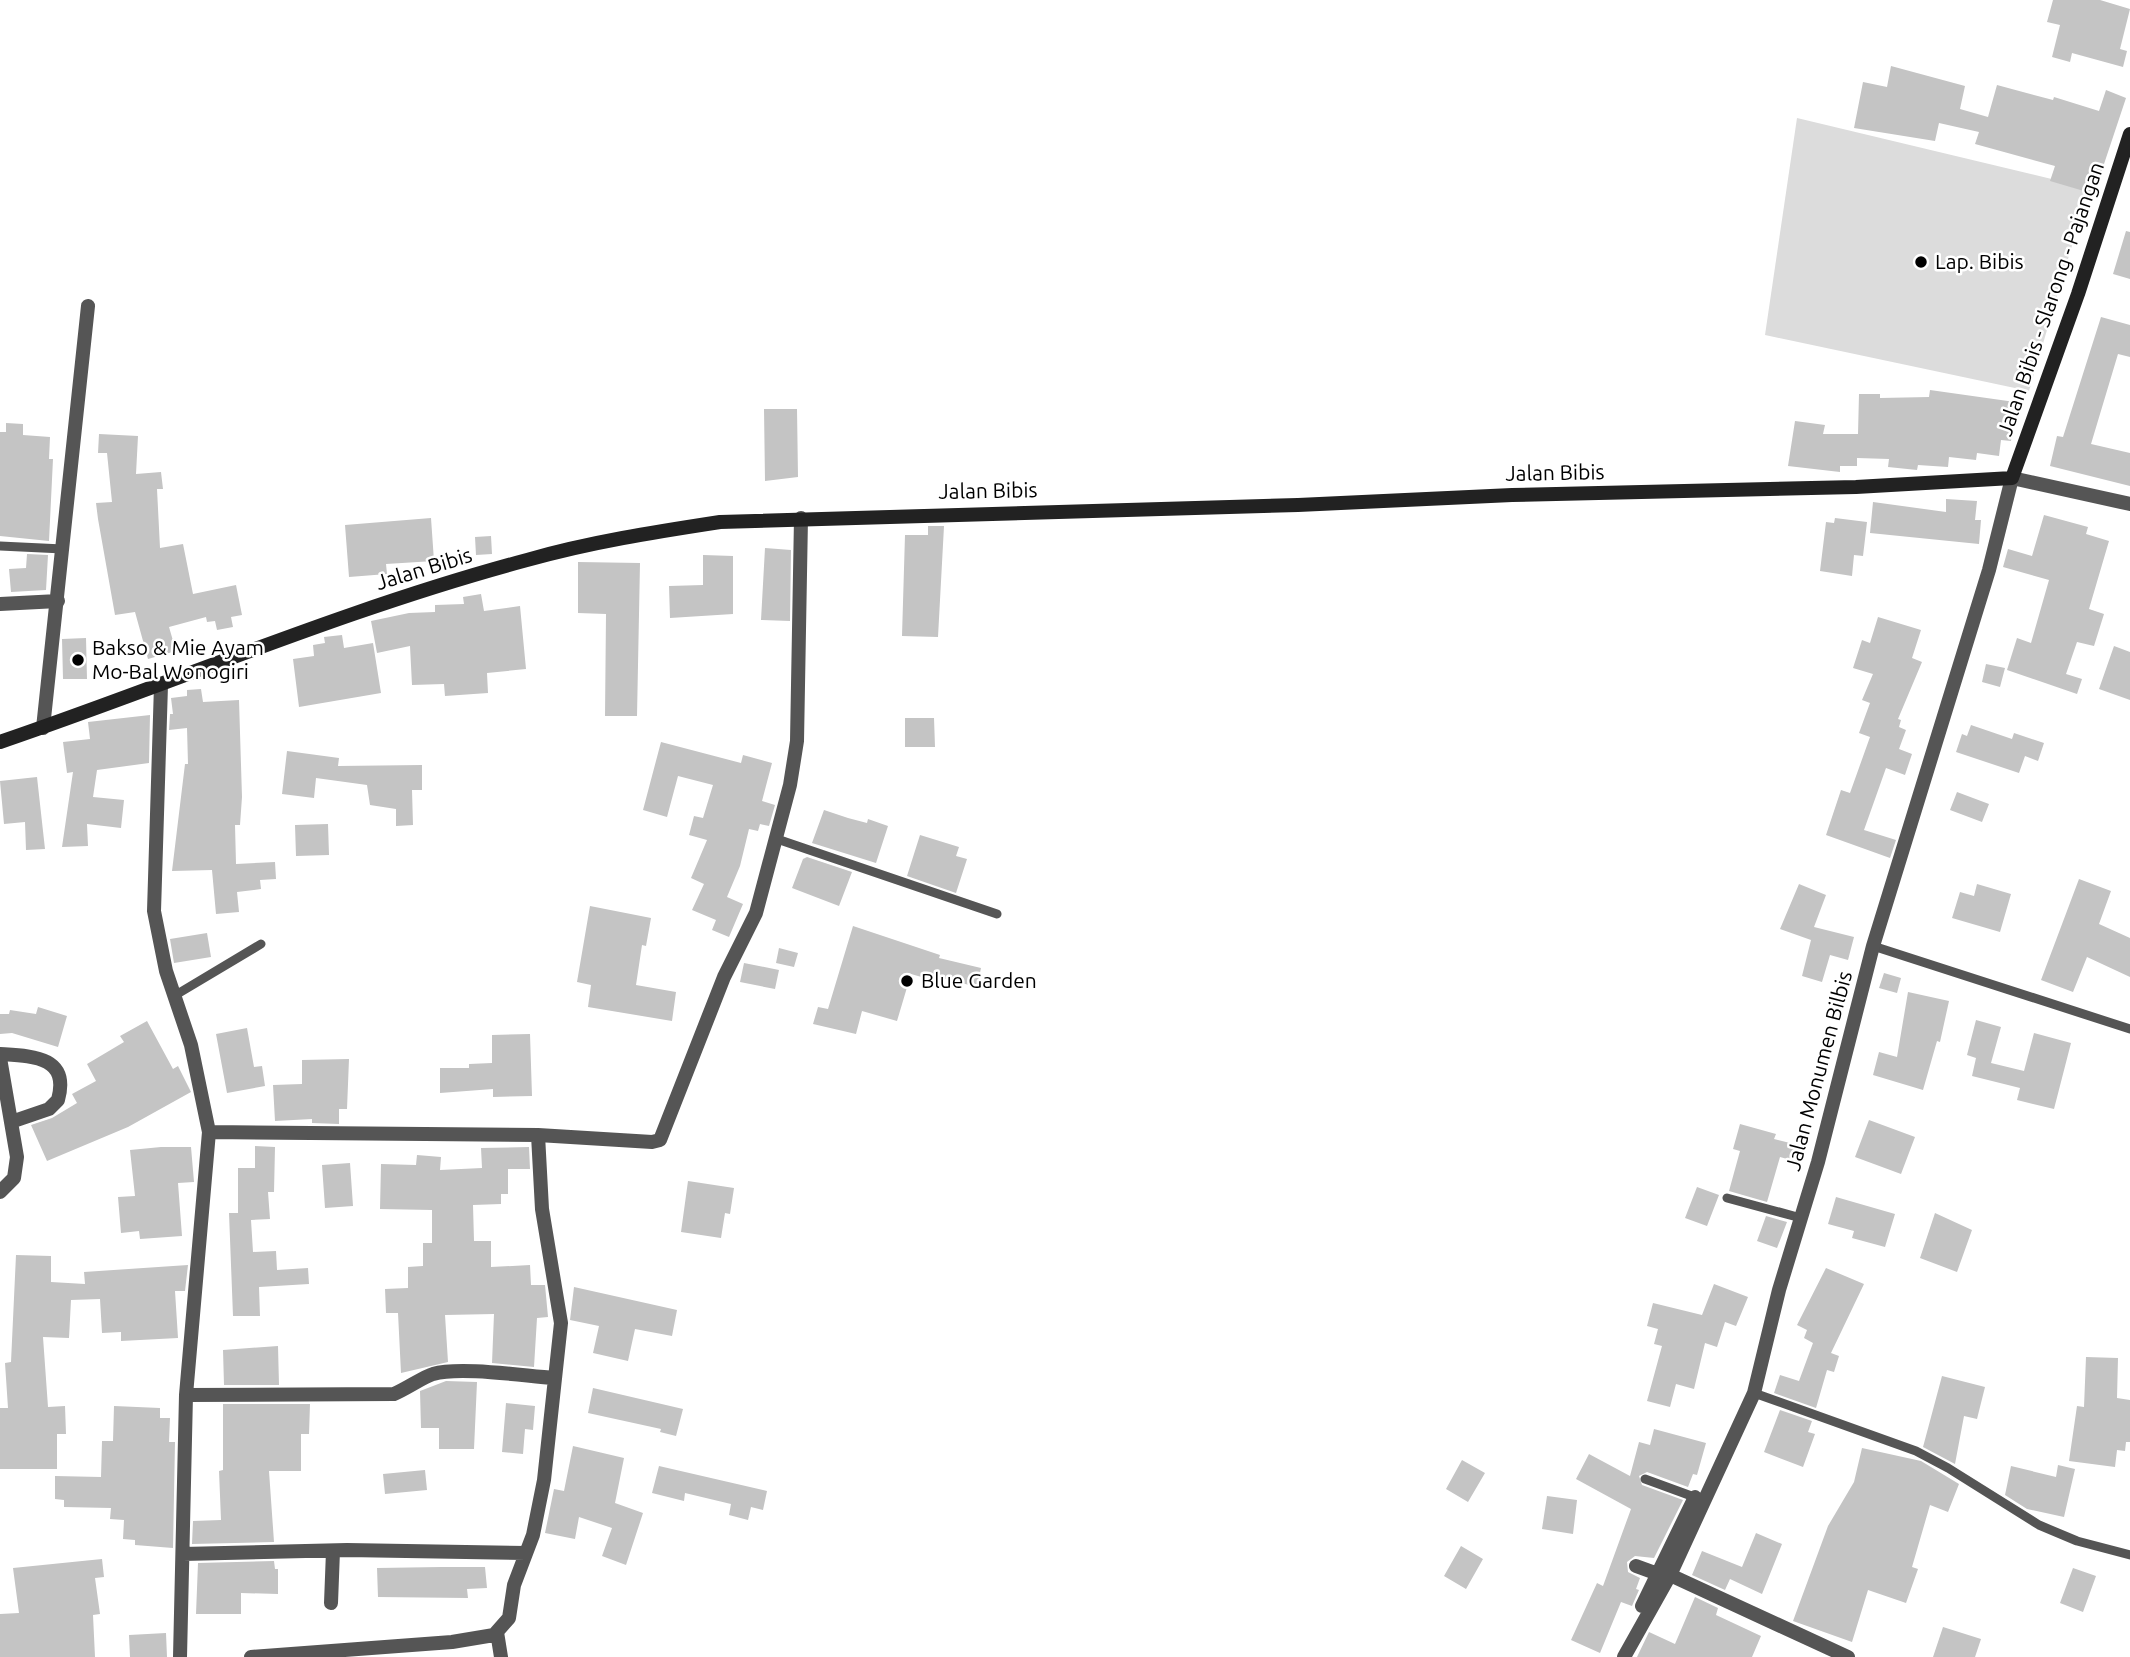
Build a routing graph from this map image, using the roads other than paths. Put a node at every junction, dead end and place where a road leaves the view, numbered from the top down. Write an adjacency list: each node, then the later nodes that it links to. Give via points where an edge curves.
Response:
1 (2130, 134): 3 (main road, Jalan Bibis - Slarong - Pajangan)
2 (88, 306): 7 (street)
3 (2012, 478): 4 (street); 5 (main road, Jalan Bibis, via 1856,487); 16 (street, Jalan Monumen Bilbis, via 1970,635)
4 (2130, 505)
5 (801, 518): 10 (main road, Jalan Bibis, via 720,522 528,559 383,603); 13 (street, via 797,741)
6 (0, 546): 7 (lane)
7 (63, 549): 8 (street)
8 (58, 601): 9 (street); 11 (street)
9 (0, 604)
10 (161, 685): 11 (main road, Jalan Bibis); 17 (street, via 154,911)
11 (43, 728): 12 (main road, Jalan Bibis)
12 (0, 743)
13 (777, 839): 14 (lane); 22 (street, via 756,913 724,977 660,1140)
14 (998, 914)
15 (261, 944): 17 (lane)
16 (1873, 946): 18 (lane); 25 (street, Jalan Monumen Bilbis)
17 (174, 996): 21 (street, via 191,1045)
18 (2130, 1029)
19 (0, 1056): 20 (street); 20 (street, via 37,1056 54,1066 60,1076 58,1100 49,1109)
20 (11, 1122): 23 (street, via 17,1168)
21 (209, 1132): 22 (street); 28 (street)
22 (538, 1135): 26 (street, via 542,1209 561,1323)
23 (0, 1192)
24 (1727, 1198): 25 (lane)
25 (1801, 1218): 27 (street, Jalan Monumen Bilbis)
26 (554, 1378): 28 (street, via 450,1372 431,1374 394,1394); 32 (street, via 544,1480)
27 (1754, 1393): 30 (street, Jalan Monumen Bilbis); 34 (lane, via 1916,1451 2039,1525)
28 (186, 1395): 33 (street)
29 (1645, 1479): 30 (lane)
30 (1700, 1499): 36 (street, Jalan Monumen Bilbis)
31 (333, 1551): 32 (street); 33 (street); 37 (street)
32 (526, 1553): 39 (street, via 514,1585 509,1618)
33 (183, 1554): 40 (street)
34 (2130, 1555)
35 (1636, 1566): 36 (street)
36 (1664, 1574): 38 (street); 43 (street, Jalan Monumen Bilbis); 44 (street)
37 (331, 1603)
38 (1639, 1612)
39 (497, 1632): 41 (street, via 452,1642); 42 (street)
40 (180, 1657)
41 (251, 1657)
42 (500, 1657)
43 (1624, 1657)
44 (1848, 1657)

